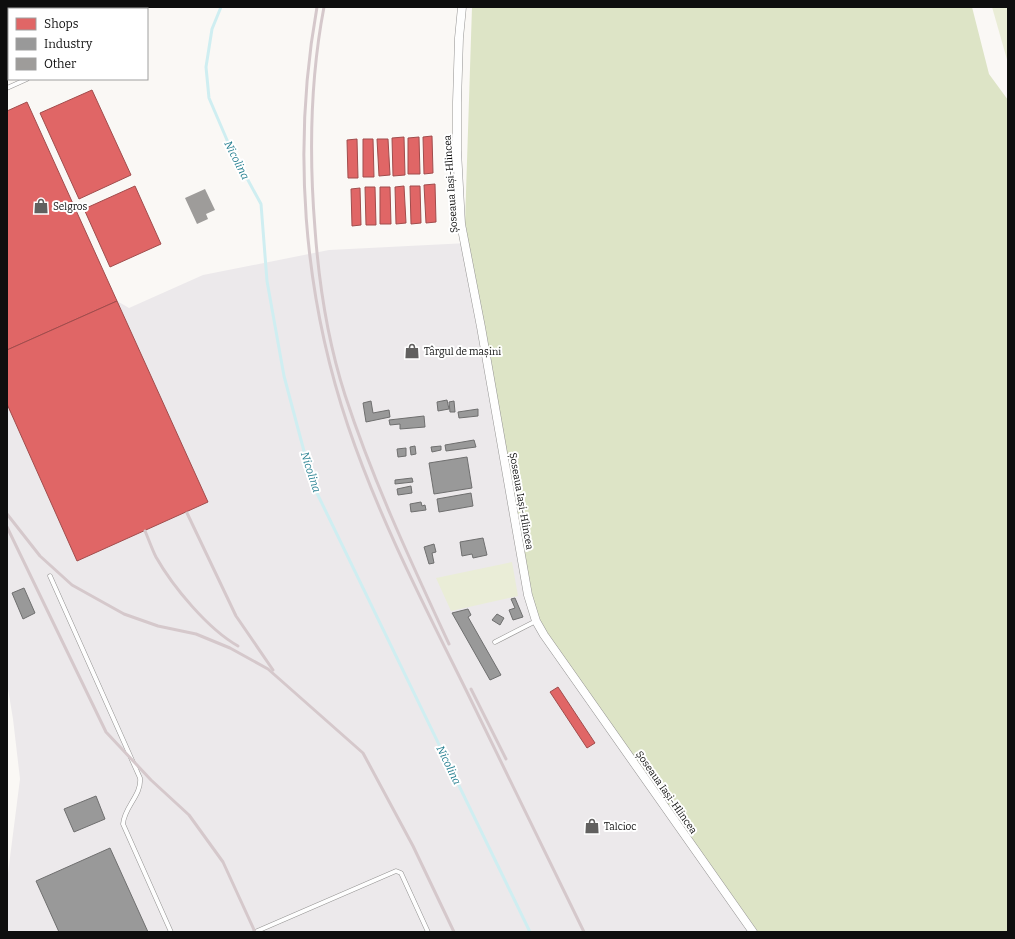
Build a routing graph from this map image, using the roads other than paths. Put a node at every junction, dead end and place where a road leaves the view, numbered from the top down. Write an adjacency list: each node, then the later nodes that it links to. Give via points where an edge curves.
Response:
1 (462, 7): 5 (street, Șoseaua Iași-Hlincea, via 457,102 461,224 528,595)
2 (25, 80): 3 (lane)
3 (7, 88)
4 (50, 576): 7 (lane, via 140,778 140,785 123,818 123,824)
5 (536, 621): 6 (lane); 10 (street, Șoseaua Iași-Hlincea)
6 (495, 642)
7 (171, 932)
8 (255, 932): 9 (lane, via 396,871 402,873)
9 (428, 932)
10 (753, 932)

